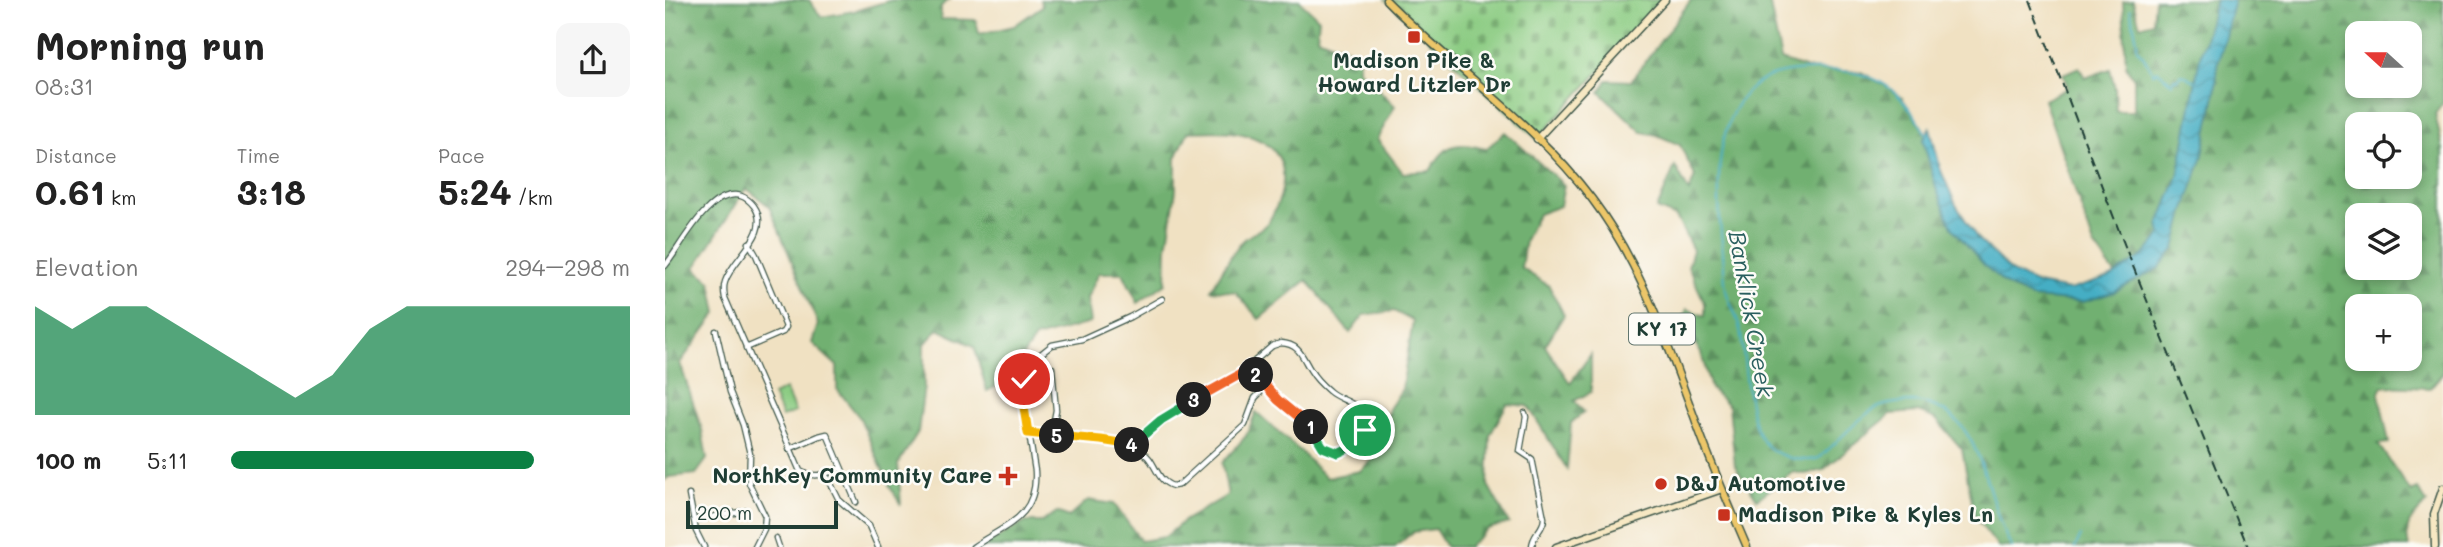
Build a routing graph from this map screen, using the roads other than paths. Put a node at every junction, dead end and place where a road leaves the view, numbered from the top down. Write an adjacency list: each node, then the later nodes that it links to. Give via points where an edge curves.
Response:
1 (1386, 0): 3 (main road, KY 17)
2 (1665, 0): 3 (main road)
3 (1537, 139): 20 (main road, KY 17, via 1590,196 1632,262 1658,317)
4 (749, 243): 5 (street, via 759,214 745,198 726,196 692,225); 8 (street, via 724,284 725,298); 8 (street, via 786,327)
5 (665, 266)
6 (1162, 299): 13 (street, via 1082,339 1052,345 1039,353 1024,379)
7 (716, 331): 27 (street, via 750,454 749,482 765,516)
8 (746, 348): 16 (street)
9 (1249, 366): 11 (street); 11 (street, via 1277,343 1292,344 1330,393 1362,412 1366,425 1362,438 1346,451 1328,450 1308,424); 15 (street, via 1161,420)
10 (1052, 368): 14 (street, via 1056,410)
11 (1266, 387): 15 (street, via 1255,398 1245,425 1179,485 1164,482 1147,456)
12 (1525, 413): 31 (street, via 1520,451 1532,459 1544,518)
13 (1028, 433): 14 (street); 30 (street, via 1036,485 1032,502 1018,518)
14 (1051, 436): 15 (street)
15 (1131, 446)
16 (789, 449): 17 (street, via 828,435); 18 (street, via 800,471)
17 (841, 468): 18 (street); 22 (street)
18 (824, 475): 29 (street, via 839,500 869,526)
19 (2443, 488): 34 (main road, via 2434,514)
20 (1722, 489): 32 (main road); 33 (main road, KY 17)
21 (689, 495): 24 (street)
22 (856, 502)
23 (746, 510): 24 (street)
24 (694, 520): 26 (street)
25 (776, 538): 28 (street)
26 (704, 547)
27 (755, 547)
28 (779, 547)
29 (878, 547)
30 (973, 547)
31 (1532, 547)
32 (1556, 547)
33 (1747, 547)
34 (2435, 547)

